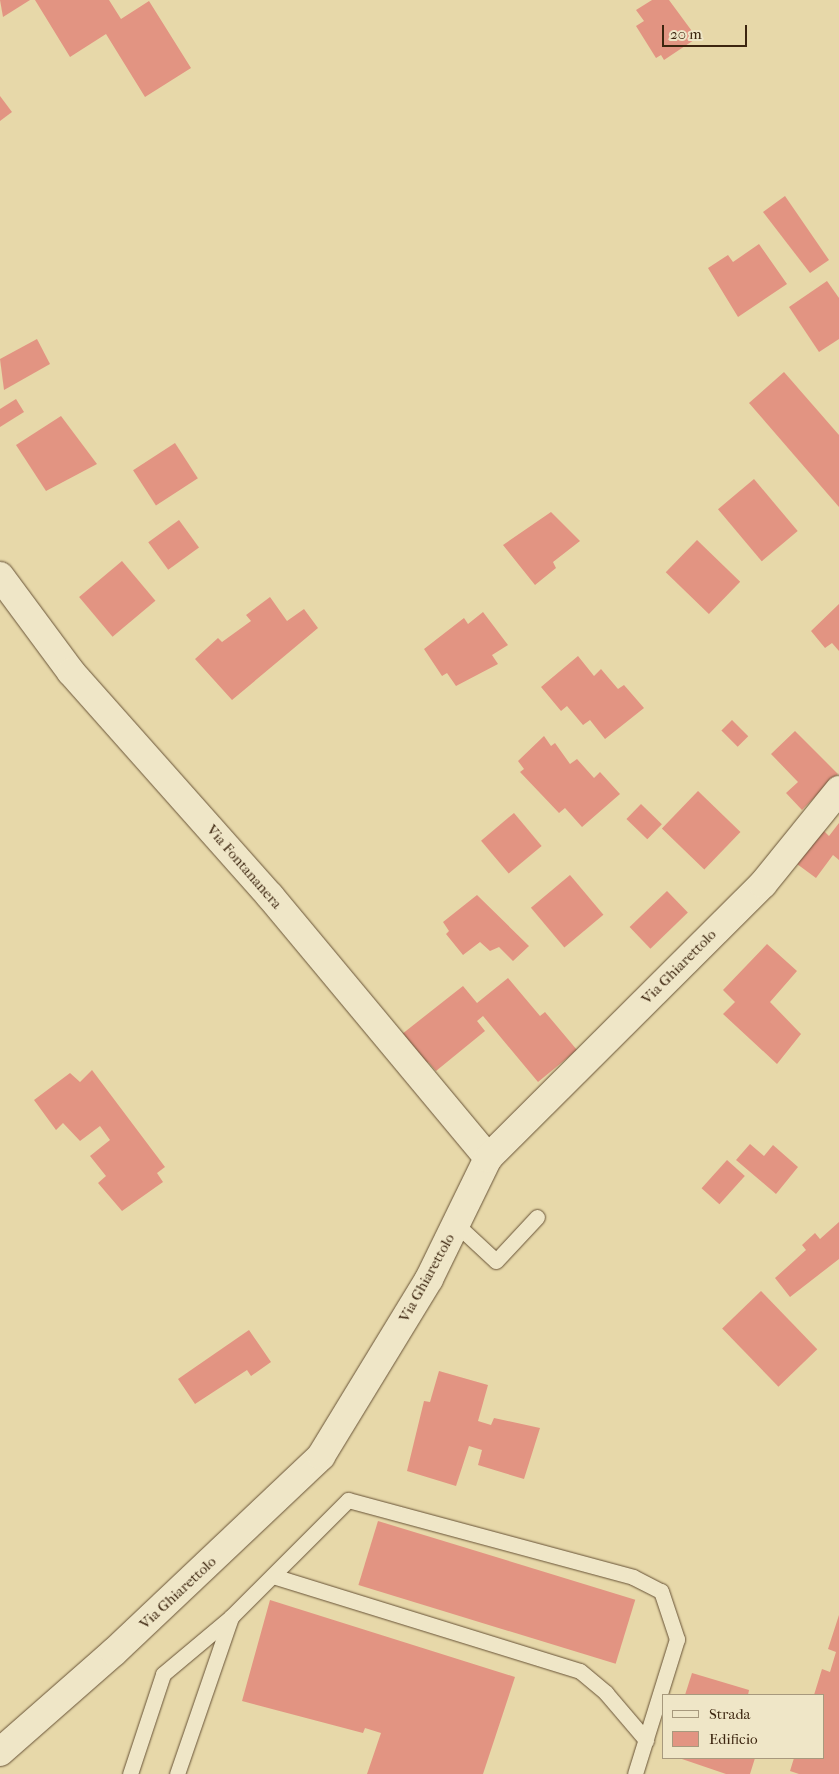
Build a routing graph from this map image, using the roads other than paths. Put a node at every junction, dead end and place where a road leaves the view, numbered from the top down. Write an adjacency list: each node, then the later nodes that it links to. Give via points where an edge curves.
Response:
1 (0, 576): 3 (street, Via Fontananera, via 71,672 270,896)
2 (839, 790): 3 (street, Via Ghiarettolo, via 762,884)
3 (488, 1158): 5 (street, Via Ghiarettolo)
4 (537, 1217): 5 (lane, via 496,1261)
5 (456, 1224): 9 (street, Via Ghiarettolo, via 429,1279 321,1456 128,1639)
6 (273, 1576): 7 (lane); 8 (lane, via 580,1671 606,1693); 8 (lane, via 348,1500 633,1578 661,1591 677,1640)
7 (232, 1616): 10 (lane, via 162,1674); 11 (lane)
8 (646, 1740): 12 (lane)
9 (0, 1752)
10 (130, 1774)
11 (177, 1774)
12 (635, 1774)

